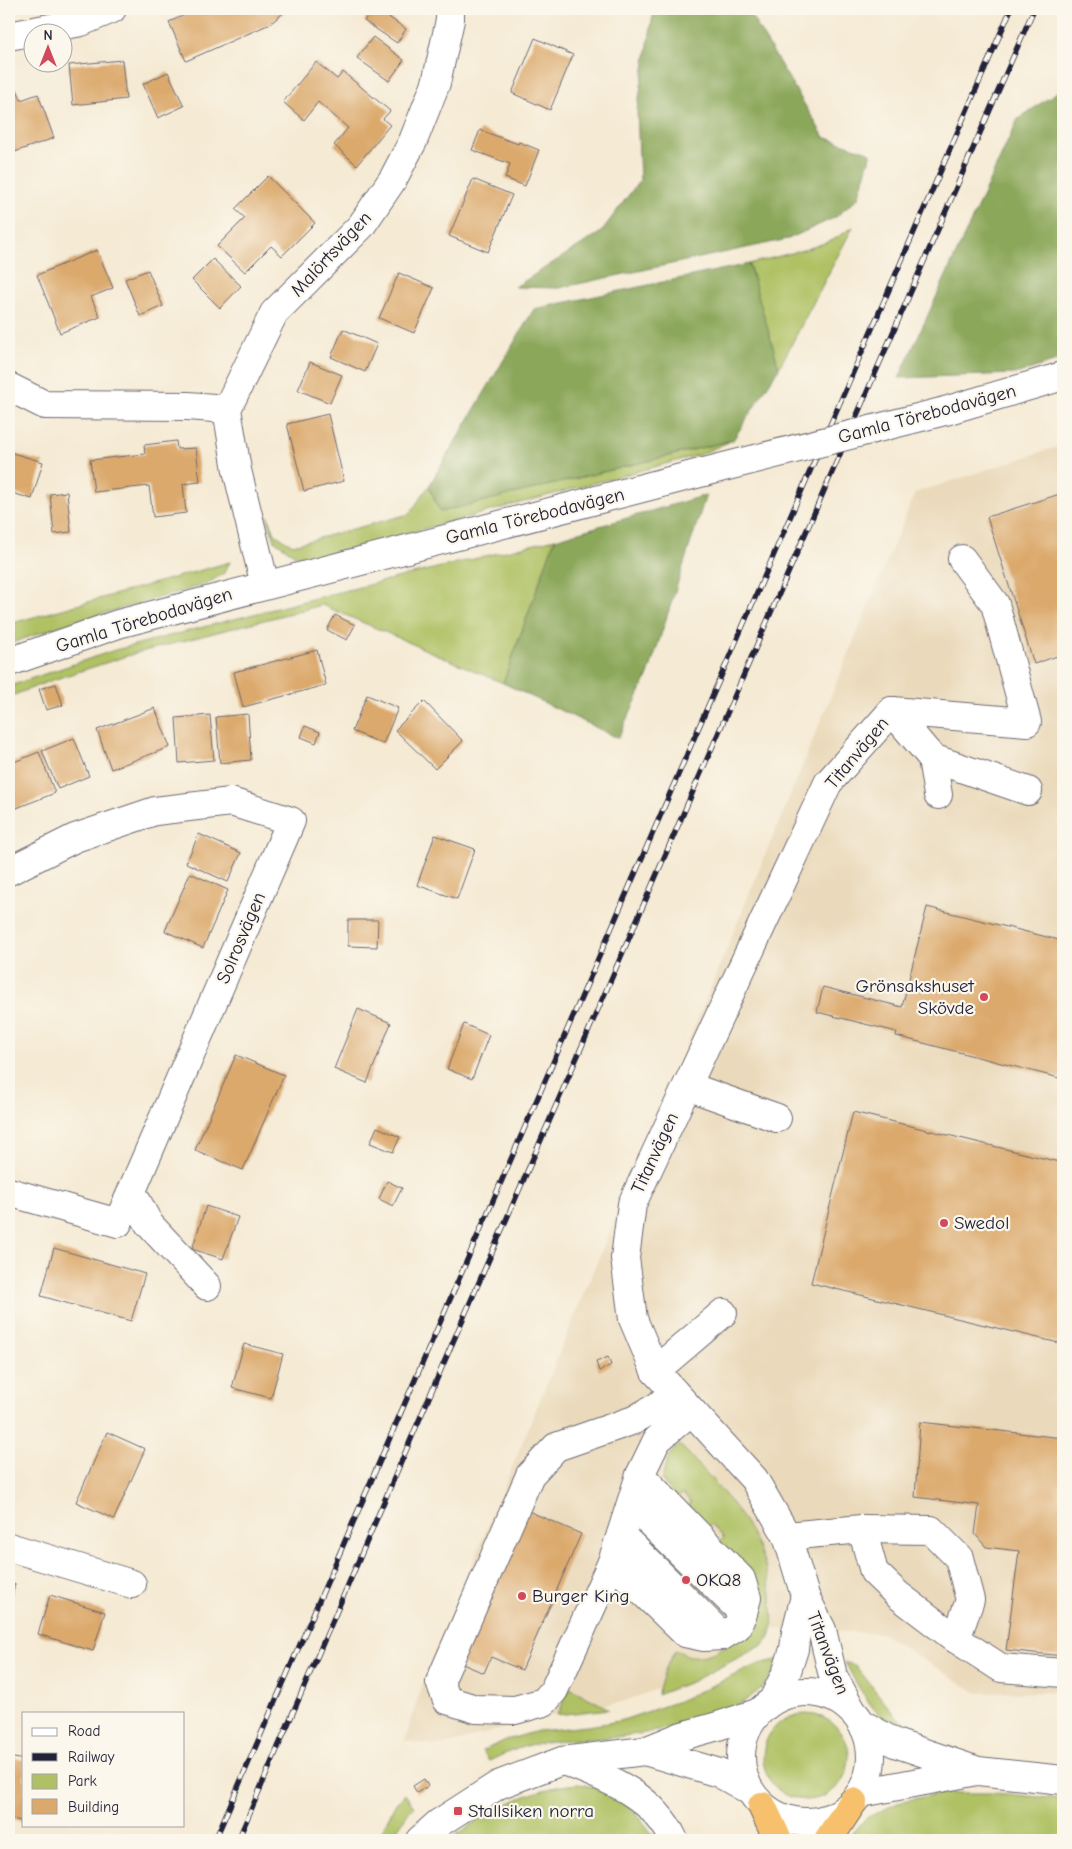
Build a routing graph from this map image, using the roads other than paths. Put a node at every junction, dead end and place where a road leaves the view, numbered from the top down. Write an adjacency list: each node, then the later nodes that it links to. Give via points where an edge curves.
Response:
1 (112, 9): 3 (street, via 80,22)
2 (450, 9): 6 (street, Malörtsvägen, via 436,83 413,141 393,179 361,226 274,313)
3 (9, 36)
4 (1063, 376): 8 (street, Gamla Törebodavägen, bridge, via 945,410)
5 (9, 387): 6 (street, via 45,405)
6 (227, 409): 8 (street, via 237,470)
7 (962, 559): 10 (street, via 994,604 1027,722)
8 (265, 585): 9 (street, Gamla Törebodavägen, via 118,624)
9 (9, 662)
10 (892, 711): 11 (street); 15 (street, Titanvägen, via 828,783)
11 (932, 758): 12 (street); 13 (street)
12 (1028, 791)
13 (938, 795)
14 (9, 871): 18 (street, Solrosvägen, via 75,838 155,811 231,802 291,821)
15 (687, 1086): 16 (street); 21 (street, Titanvägen, via 632,1204 625,1258 633,1320)
16 (777, 1118)
17 (9, 1192): 18 (street, Solrosvägen, via 118,1223)
18 (132, 1192): 19 (street, via 149,1224)
19 (208, 1286)
20 (724, 1313): 21 (street)
21 (655, 1371): 22 (street, Titanvägen)
22 (682, 1402): 23 (street, via 657,1440); 27 (street, Titanvägen, via 754,1479); 29 (street, via 658,1406 634,1420 556,1447 530,1475 440,1682 447,1700 476,1709 514,1710 544,1702 554,1690)
23 (640, 1475): 24 (street); 32 (street, via 741,1579 747,1598)
24 (630, 1504): 26 (street); 32 (street)
25 (862, 1529): 27 (street); 34 (street, via 874,1572 898,1596); 34 (street, via 931,1530 959,1558 970,1600)
26 (621, 1535): 29 (street); 33 (street)
27 (787, 1536): 31 (street, Titanvägen)
28 (9, 1547): 30 (street)
29 (612, 1562): 33 (street, via 685,1634)
30 (132, 1584)
31 (805, 1596): 36 (street, Titanvägen, via 787,1671); 37 (street, Titanvägen, via 822,1630 833,1676)
32 (743, 1614): 33 (street, via 737,1627)
33 (722, 1636)
34 (956, 1639): 35 (street, via 1001,1668)
35 (1063, 1673)
36 (765, 1706): 37 (street, via 792,1693 813,1692 833,1698); 38 (street); 42 (street, via 746,1730 740,1750 741,1770)
37 (857, 1717): 40 (street, via 895,1743); 43 (street, via 870,1746 871,1758 868,1776)
38 (645, 1751): 39 (street); 42 (street, via 719,1773)
39 (562, 1760): 44 (street, via 498,1785 439,1823); 45 (street, via 602,1776 638,1796 661,1817)
40 (978, 1771): 41 (street); 43 (street)
41 (1063, 1780)
42 (755, 1798): 43 (street, via 783,1818 808,1822 828,1819); 46 (highway)
43 (857, 1798): 47 (highway)
44 (420, 1840)
45 (674, 1840)
46 (778, 1840)
47 (828, 1840)

